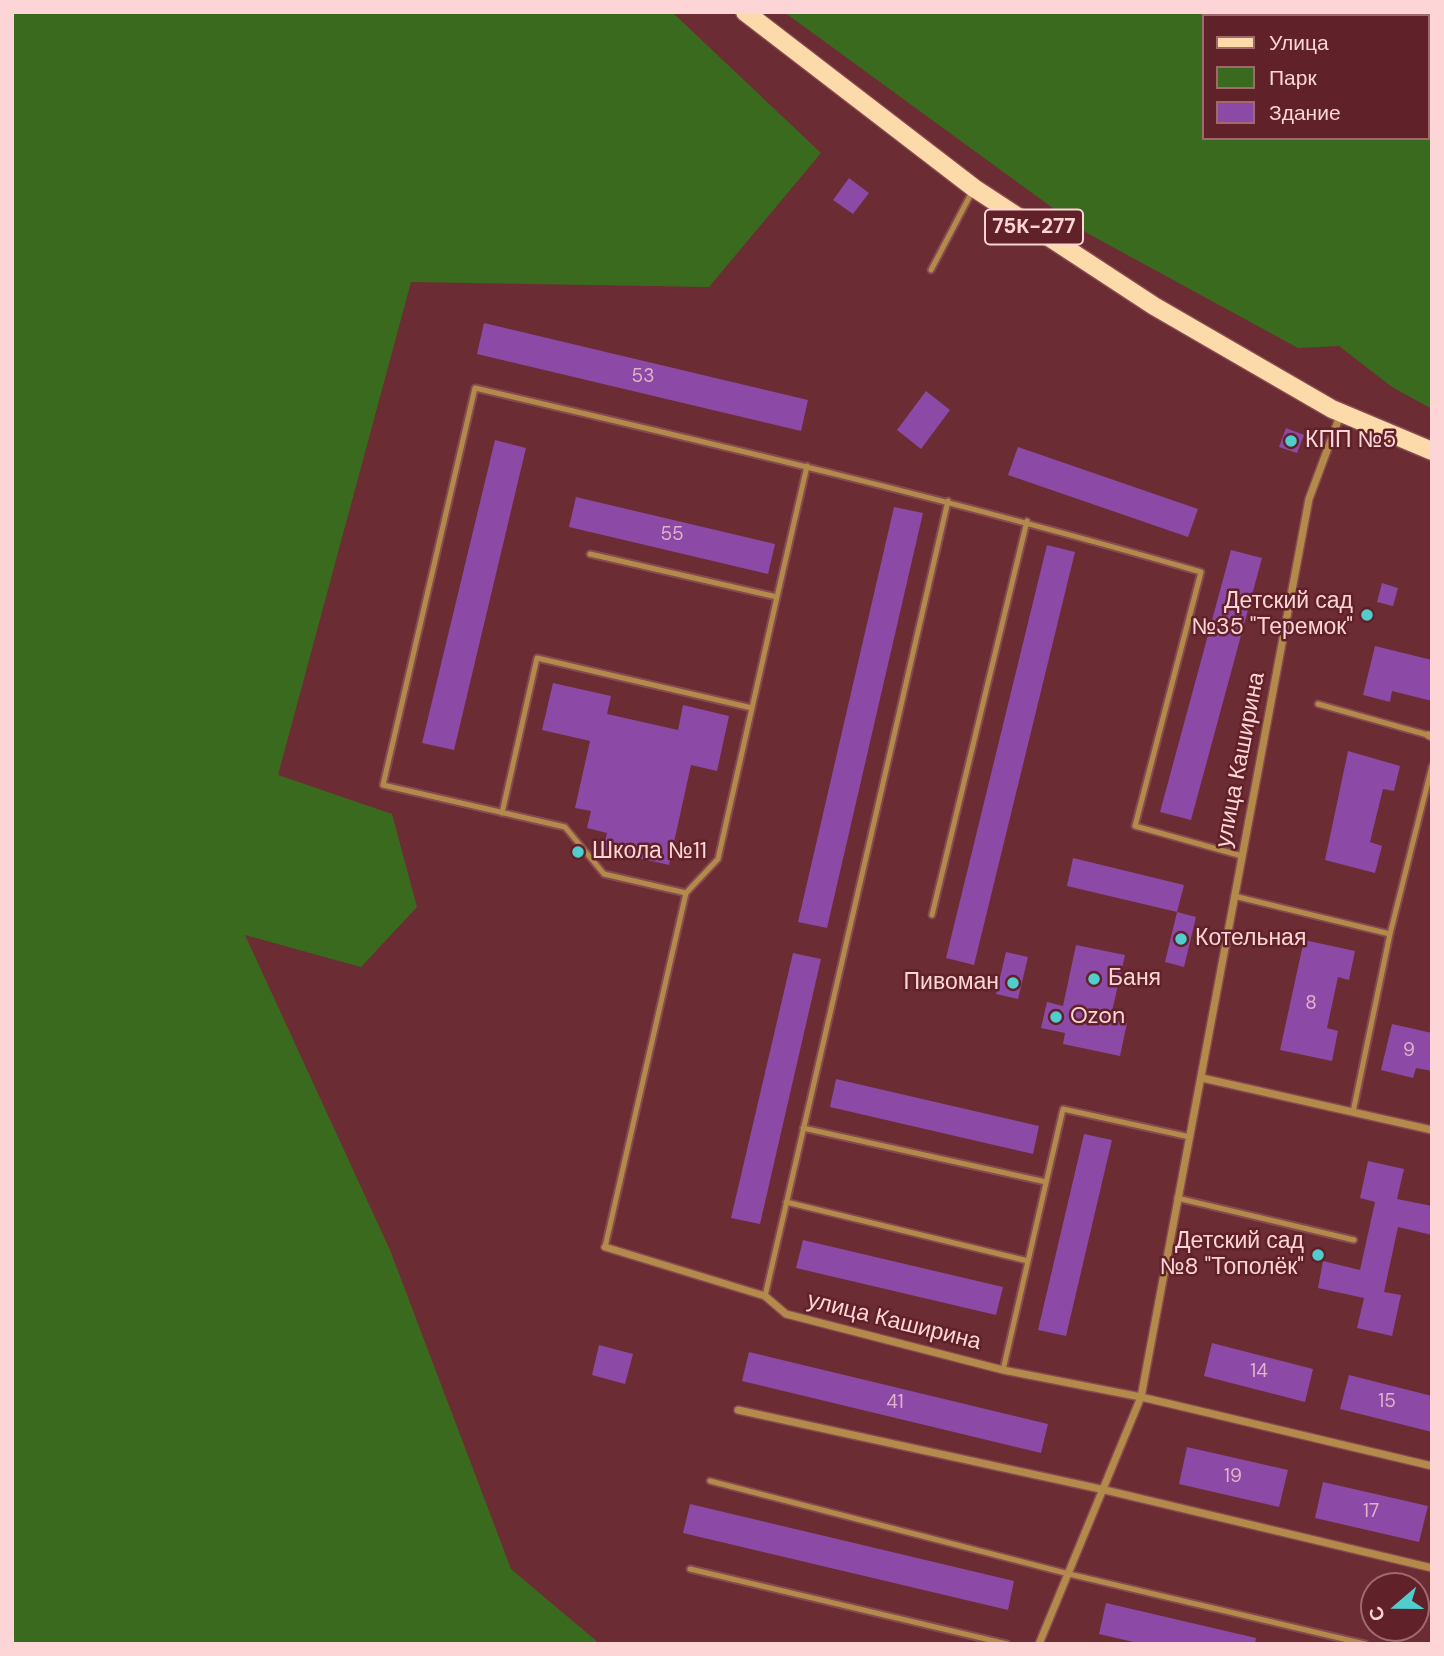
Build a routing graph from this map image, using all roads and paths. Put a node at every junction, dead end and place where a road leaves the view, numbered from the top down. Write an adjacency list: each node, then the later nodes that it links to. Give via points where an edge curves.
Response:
1 (746, 12): 2 (main road, 75К-277)
2 (974, 188): 3 (lane); 4 (main road, 75К-277, via 1154,306)
3 (930, 270)
4 (1342, 412): 5 (main road, 75К-277); 16 (street, улица Каширина, via 1309,499)
5 (1432, 451)
6 (807, 466): 7 (lane); 10 (lane); 15 (lane, via 475,388 383,785)
7 (948, 501): 8 (lane); 23 (lane)
8 (1027, 521): 16 (lane, via 1201,572 1135,826); 19 (lane)
9 (590, 554): 10 (lane)
10 (777, 597): 12 (lane)
11 (1318, 704): 13 (lane)
12 (752, 708): 15 (lane, via 537,658); 17 (lane, via 718,859)
13 (1430, 736)
14 (1432, 766): 20 (lane)
15 (502, 813): 17 (lane, via 565,827 604,874)
16 (1242, 856): 18 (street, улица Каширина)
17 (686, 893): 30 (lane)
18 (1234, 896): 20 (lane); 21 (street, улица Каширина)
19 (932, 915)
20 (1390, 934): 22 (lane)
21 (1202, 1078): 22 (street); 25 (street, улица Каширина)
22 (1353, 1112): 24 (street)
23 (803, 1128): 26 (lane); 28 (lane)
24 (1432, 1130)
25 (1190, 1137): 26 (lane, via 1063,1109); 27 (street, улица Каширина)
26 (1046, 1182): 31 (lane)
27 (1177, 1198): 29 (lane); 34 (street, улица Каширина)
28 (786, 1202): 31 (lane); 32 (lane)
29 (1354, 1240)
30 (605, 1247): 32 (street, улица Каширина)
31 (1028, 1261): 33 (lane)
32 (765, 1296): 33 (street, улица Каширина, via 786,1314)
33 (1003, 1370): 34 (street, улица Каширина)
34 (1142, 1396): 36 (street, улица Каширина); 38 (street, улица Каширина)
35 (738, 1410): 38 (street)
36 (1432, 1466)
37 (710, 1481): 41 (lane)
38 (1104, 1490): 39 (street); 41 (street, улица Каширина)
39 (1432, 1568)
40 (690, 1569): 42 (lane)
41 (1069, 1574): 43 (street, улица Каширина); 44 (lane)
42 (1007, 1644)
43 (1039, 1644)
44 (1365, 1644)

